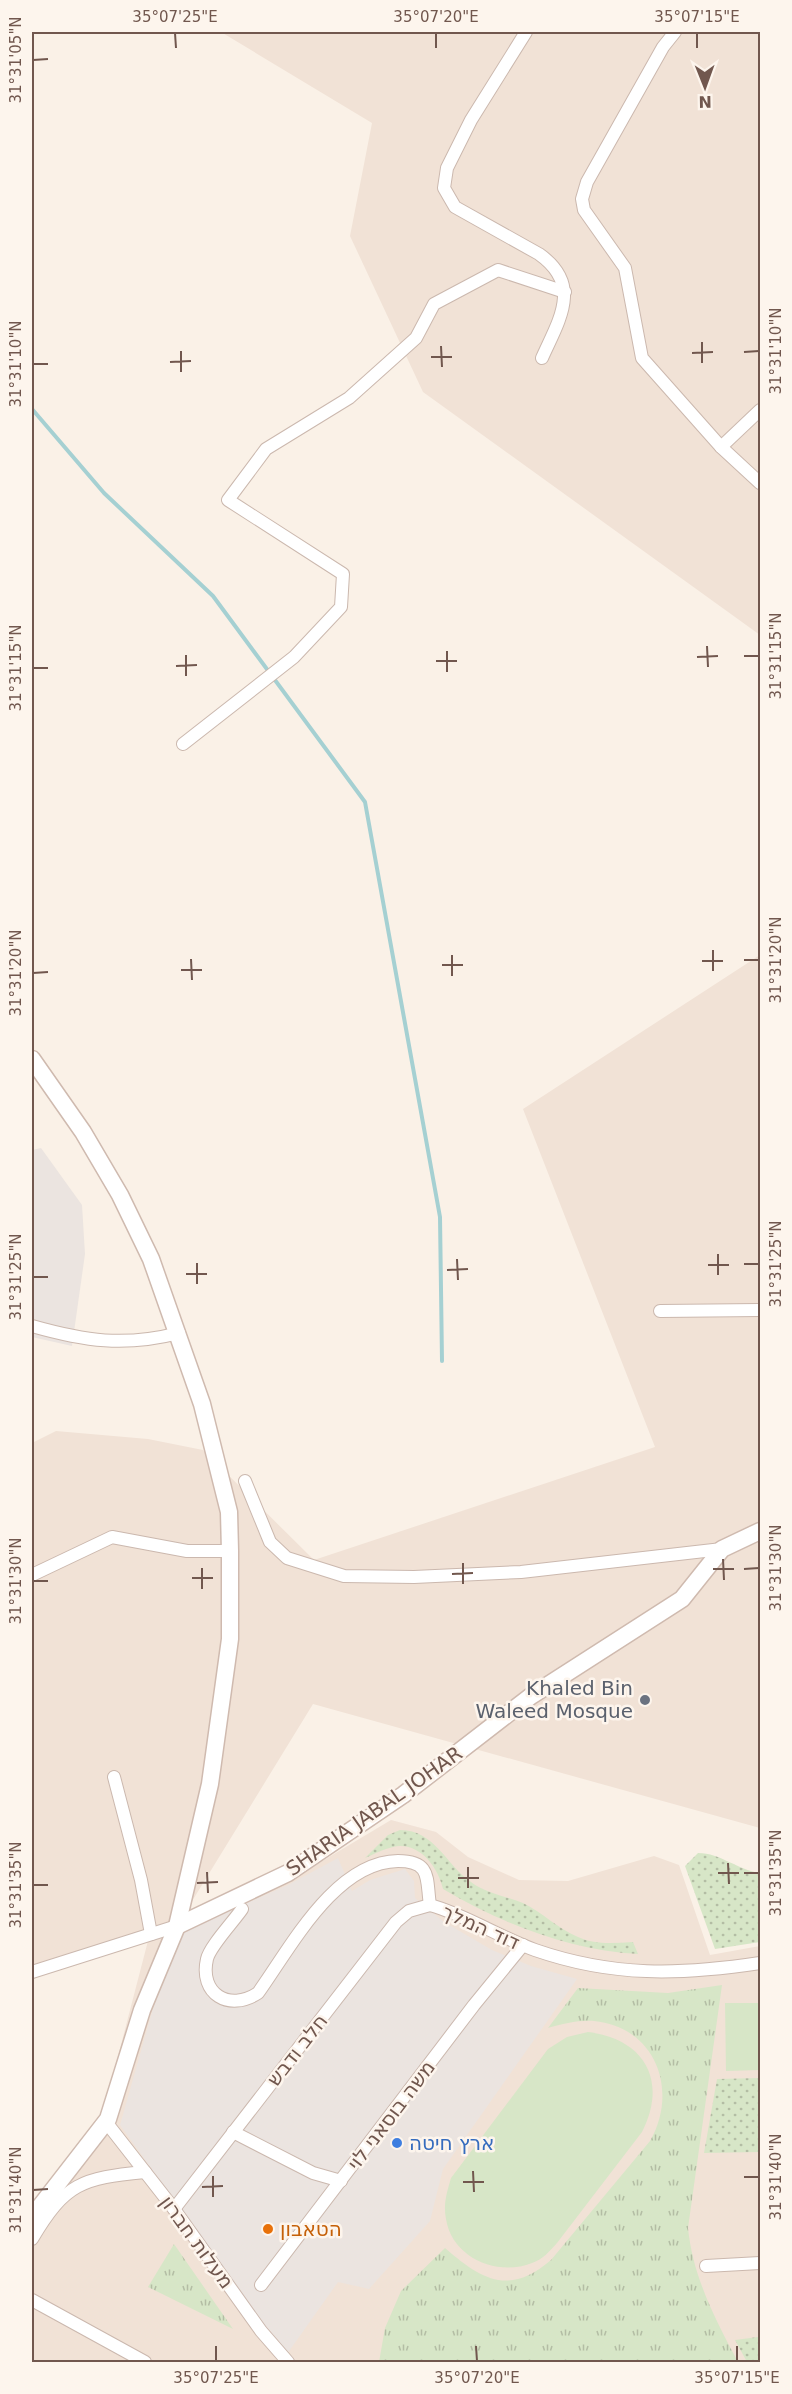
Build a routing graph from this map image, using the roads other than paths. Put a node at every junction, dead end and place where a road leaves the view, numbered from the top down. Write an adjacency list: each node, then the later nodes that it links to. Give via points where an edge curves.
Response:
1 (526, 32): 3 (street, via 471,120 447,168 444,188 455,207 549,261 560,275)
2 (675, 32): 6 (street, via 586,182 582,199 587,216 625,268 642,358)
3 (565, 292): 4 (street, via 564,310); 8 (street, via 498,270 434,304 416,338 349,398 266,449 228,500 343,574 341,607 294,657)
4 (542, 358)
5 (760, 410): 6 (street)
6 (720, 447): 7 (street)
7 (760, 483)
8 (183, 744)
9 (32, 1059): 13 (street, via 83,1132 120,1195 151,1258)
10 (760, 1310): 11 (street)
11 (660, 1311)
12 (32, 1326): 13 (street, via 66,1336 107,1341)
13 (179, 1333): 17 (street, via 202,1404 229,1512)
14 (245, 1481): 16 (street, via 270,1542 287,1558 344,1576 521,1572)
15 (760, 1531): 16 (street, SHARIA JABAL JOHAR)
16 (723, 1549): 22 (street, SHARIA JABAL JOHAR, via 682,1599 531,1696 403,1796 288,1873)
17 (230, 1551): 18 (street, via 187,1551 112,1537); 22 (street, via 230,1639 211,1772)
18 (32, 1575)
19 (114, 1777): 23 (street)
20 (430, 1905): 21 (street, דוד המלך, via 427,1874 415,1862 386,1862 350,1877 334,1892 258,1993 234,2003 214,1993 207,1982 207,1957); 24 (street, דוד המלך); 28 (street, חלב ודבש, via 409,1911 396,1922)
21 (242, 1909)
22 (177, 1926): 23 (street); 27 (street, via 142,2010)
23 (151, 1934): 26 (street)
24 (523, 1945): 25 (street, דוד המלך, via 584,1963 645,1973); 30 (street, משה בוסאני לוי)
25 (760, 1963)
26 (32, 1972)
27 (105, 2122): 29 (street, מעלות חברון); 32 (street)
28 (233, 2132): 30 (street, via 313,2173); 31 (street, חלב ודבש)
29 (146, 2172): 31 (street, מעלות חברון); 33 (street, via 104,2176 70,2190 50,2209)
30 (341, 2181): 36 (street, משה בוסאני לוי)
31 (174, 2209): 39 (street, מעלות חברון, via 261,2331)
32 (32, 2217)
33 (32, 2239)
34 (760, 2263): 35 (street)
35 (706, 2266)
36 (261, 2285)
37 (32, 2300): 38 (street)
38 (145, 2362)
39 (288, 2362)

